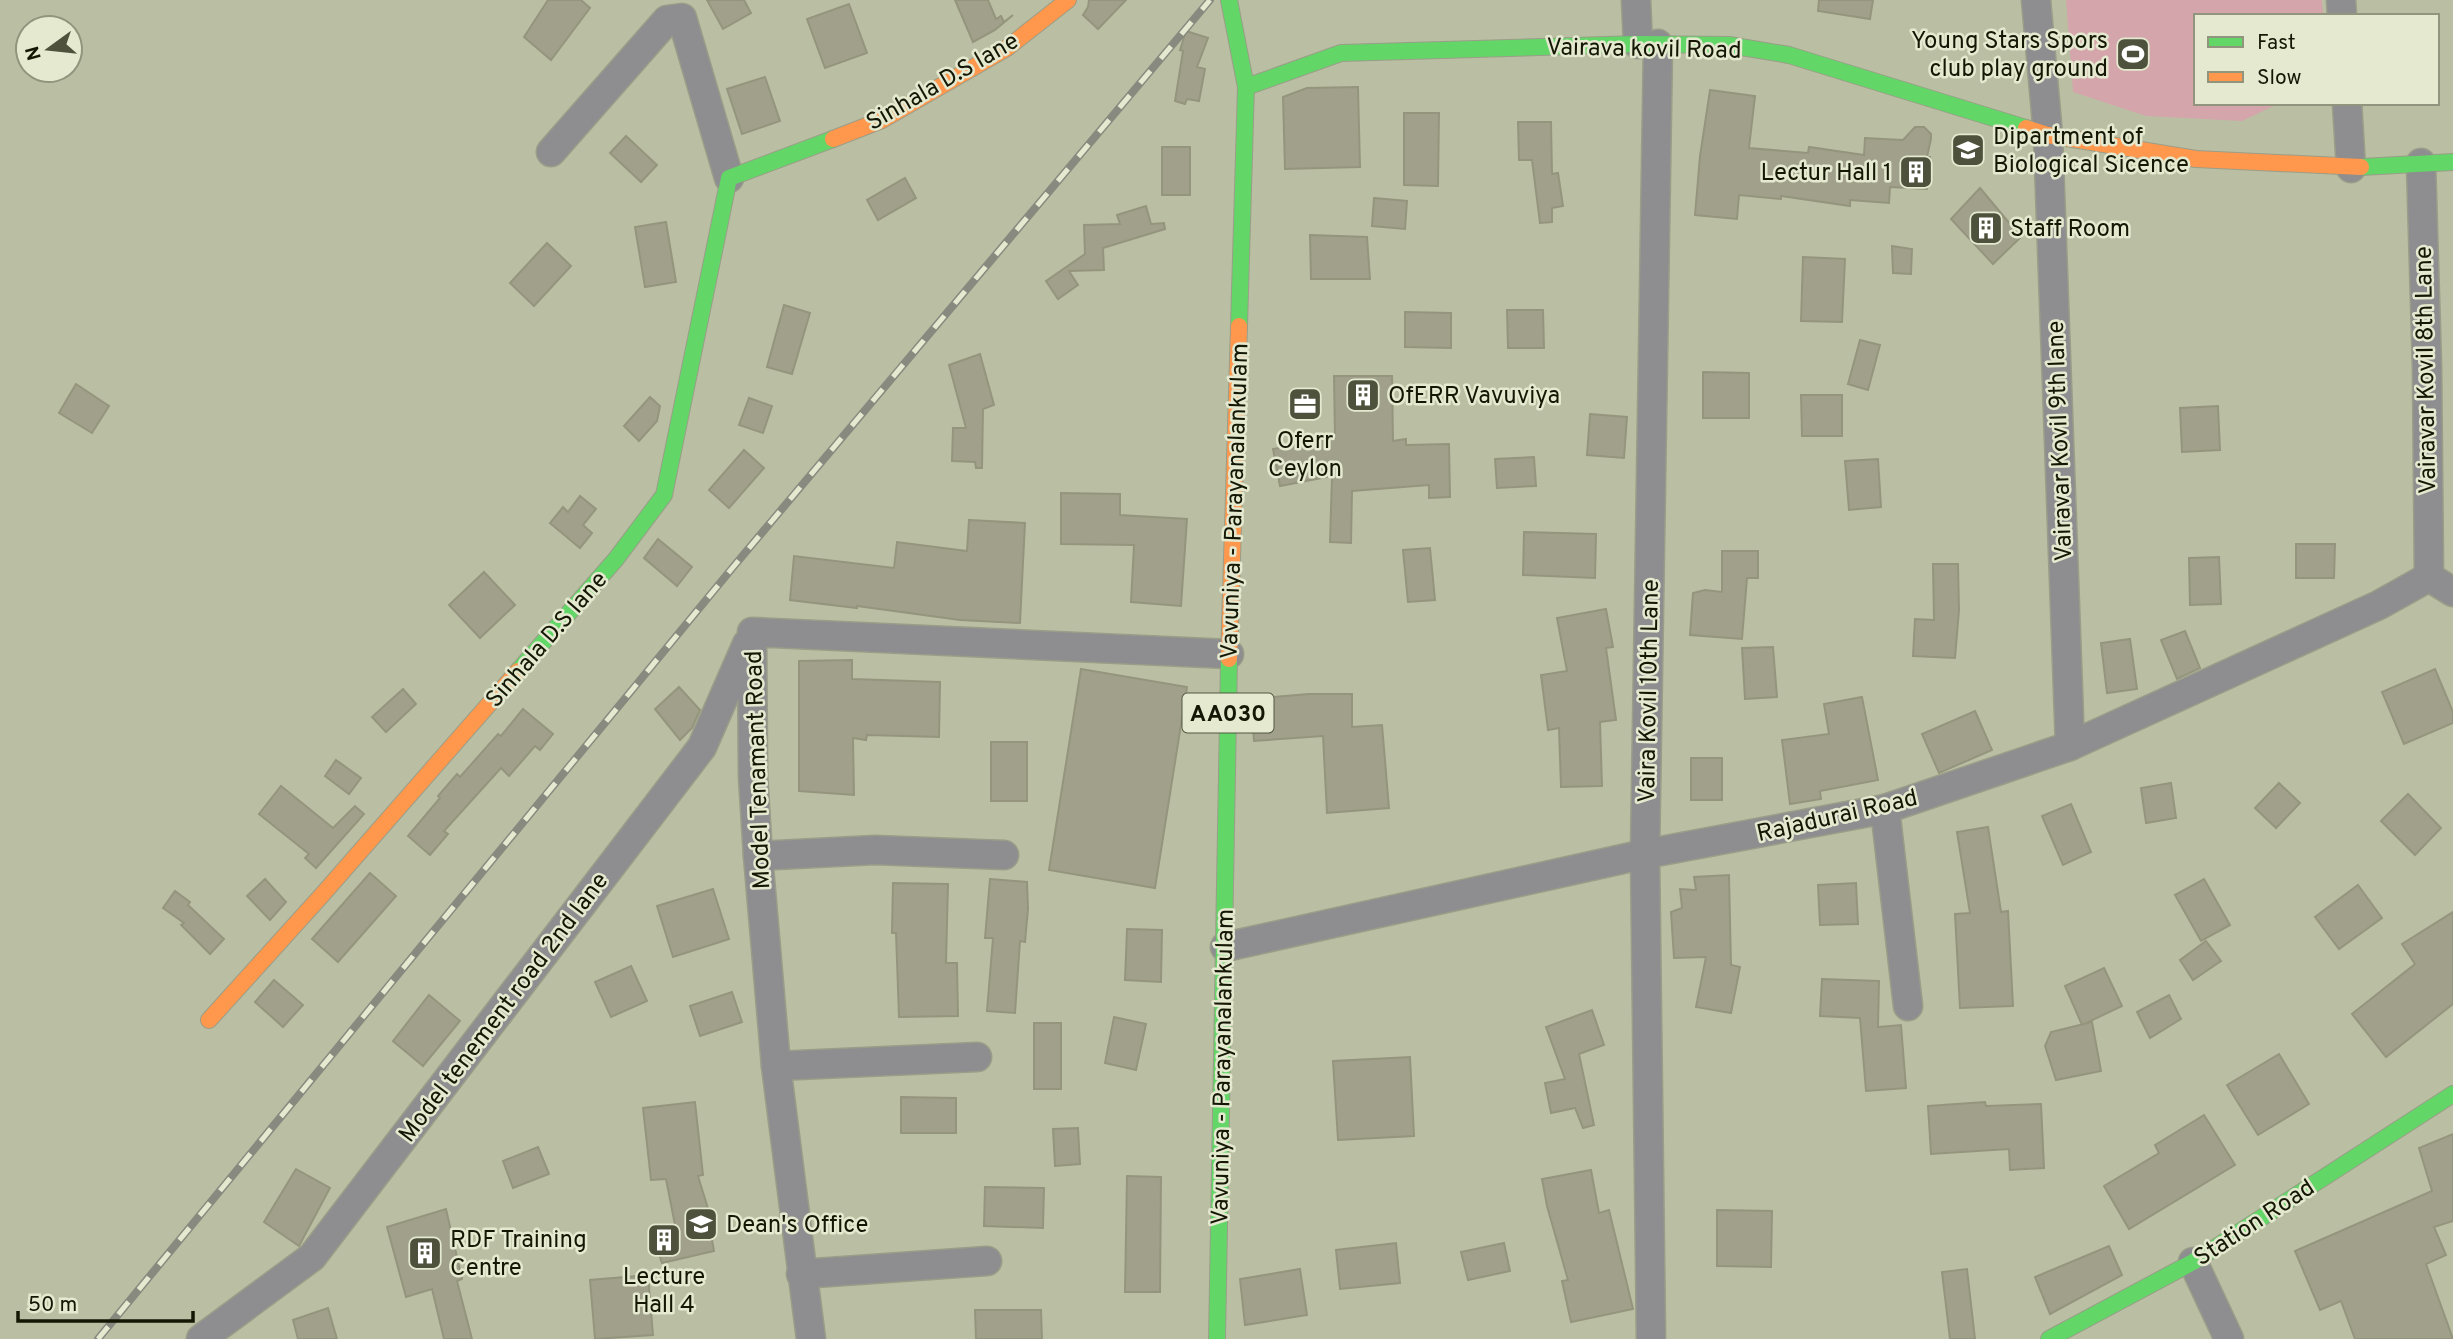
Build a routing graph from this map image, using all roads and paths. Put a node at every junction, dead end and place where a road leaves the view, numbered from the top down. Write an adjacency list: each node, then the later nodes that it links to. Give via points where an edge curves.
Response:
1 (1068, 0): 13 (main road, Sinhala D.S lane, via 1007,48 882,120)
2 (1229, 0): 6 (main road, Vavuniya - Parayanalankulam / AA030)
3 (1636, 0): 5 (street, Vaira Kovil 10th Lane)
4 (2036, 0): 8 (street, Vairavar Kovil 9th lane)
5 (1648, 44): 6 (main road, Vairava kovil Road, via 1341,53); 8 (main road, Vairava kovil Road, via 1729,45 1788,55); 20 (street, Vaira Kovil 10th Lane)
6 (1246, 87): 17 (main road, Vavuniya - Parayanalankulam / AA030)
7 (2347, 105): 12 (street)
8 (2048, 135): 12 (main road, Vairava kovil Road, via 2196,159); 18 (street, Vairavar Kovil 9th lane)
9 (551, 152): 13 (street, Sinhala D.S lane, via 667,20 682,18)
10 (2453, 162): 11 (main road, Vairava kovil Road)
11 (2421, 163): 12 (main road, Vairava kovil Road); 14 (street, Vairavar Kovil 8th Lane)
12 (2351, 168)
13 (729, 178): 25 (main road, Sinhala D.S lane, via 664,495 616,559)
14 (2429, 577): 15 (street); 18 (street, Rajadurai Road, via 2379,605)
15 (2453, 592)
16 (752, 632): 17 (street, Model Tenamant Road); 22 (street, Model Tenamant Road); 32 (street, Model tenement road 2nd lane, via 702,747 312,1257)
17 (1228, 654): 23 (main road, Vavuniya - Parayanalankulam / AA030)
18 (2070, 746): 19 (street, Rajadurai Road)
19 (1885, 809): 20 (street, Rajadurai Road); 24 (street)
20 (1645, 854): 23 (street, Rajadurai Road); 35 (street, Vaira Kovil 10th Lane)
21 (1004, 855): 22 (street, via 875,850)
22 (758, 856): 27 (street, Model Tenamant Road)
23 (1224, 947): 34 (main road, Vavuniya - Parayanalankulam / AA030)
24 (1908, 1006)
25 (209, 1020)
26 (977, 1056): 27 (street)
27 (776, 1066): 31 (street, Model Tenamant Road)
28 (2453, 1094): 30 (main road, Station Road)
29 (987, 1261): 31 (street)
30 (2193, 1262): 36 (main road, Station Road); 37 (street)
31 (801, 1274): 33 (street, Model Tenamant Road)
32 (201, 1339)
33 (811, 1339)
34 (1217, 1339)
35 (1651, 1339)
36 (2049, 1339)
37 (2229, 1339)

